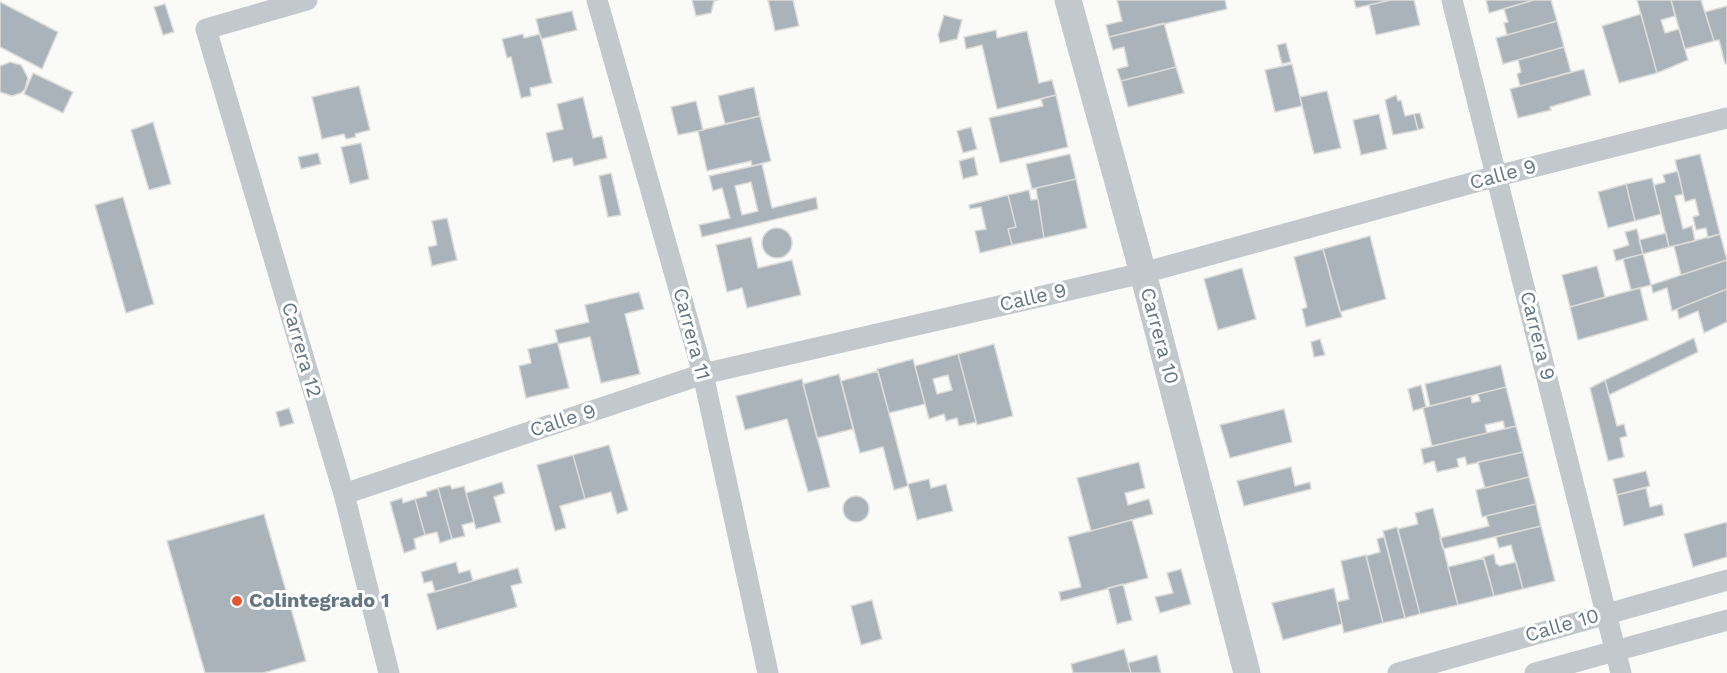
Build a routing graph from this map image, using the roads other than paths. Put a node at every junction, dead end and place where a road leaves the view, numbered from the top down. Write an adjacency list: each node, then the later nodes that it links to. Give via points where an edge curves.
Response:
1 (307, 0): 9 (street, Carrera 12, via 206,29)
2 (597, 0): 8 (street, Carrera 11)
3 (1068, 0): 7 (street, Carrera 10)
4 (1452, 0): 6 (street, Carrera 9)
5 (1727, 118): 6 (street, Calle 9)
6 (1497, 176): 7 (street, Calle 9); 11 (street, Carrera 9)
7 (1143, 273): 8 (street, Calle 9); 17 (street, Carrera 10)
8 (703, 374): 9 (street, Calle 9); 16 (street, Carrera 11)
9 (344, 494): 15 (street, Carrera 12)
10 (1727, 580): 11 (street, Calle 10)
11 (1606, 614): 13 (street, Carrera 9); 14 (street, Calle 10)
12 (1727, 620): 13 (street, Calle 10)
13 (1615, 651): 19 (street, Calle 10); 20 (street, Carrera 9)
14 (1434, 668): 18 (street, Calle 10)
15 (389, 673)
16 (768, 673)
17 (1247, 673)
18 (1398, 673)
19 (1535, 673)
20 (1621, 673)

